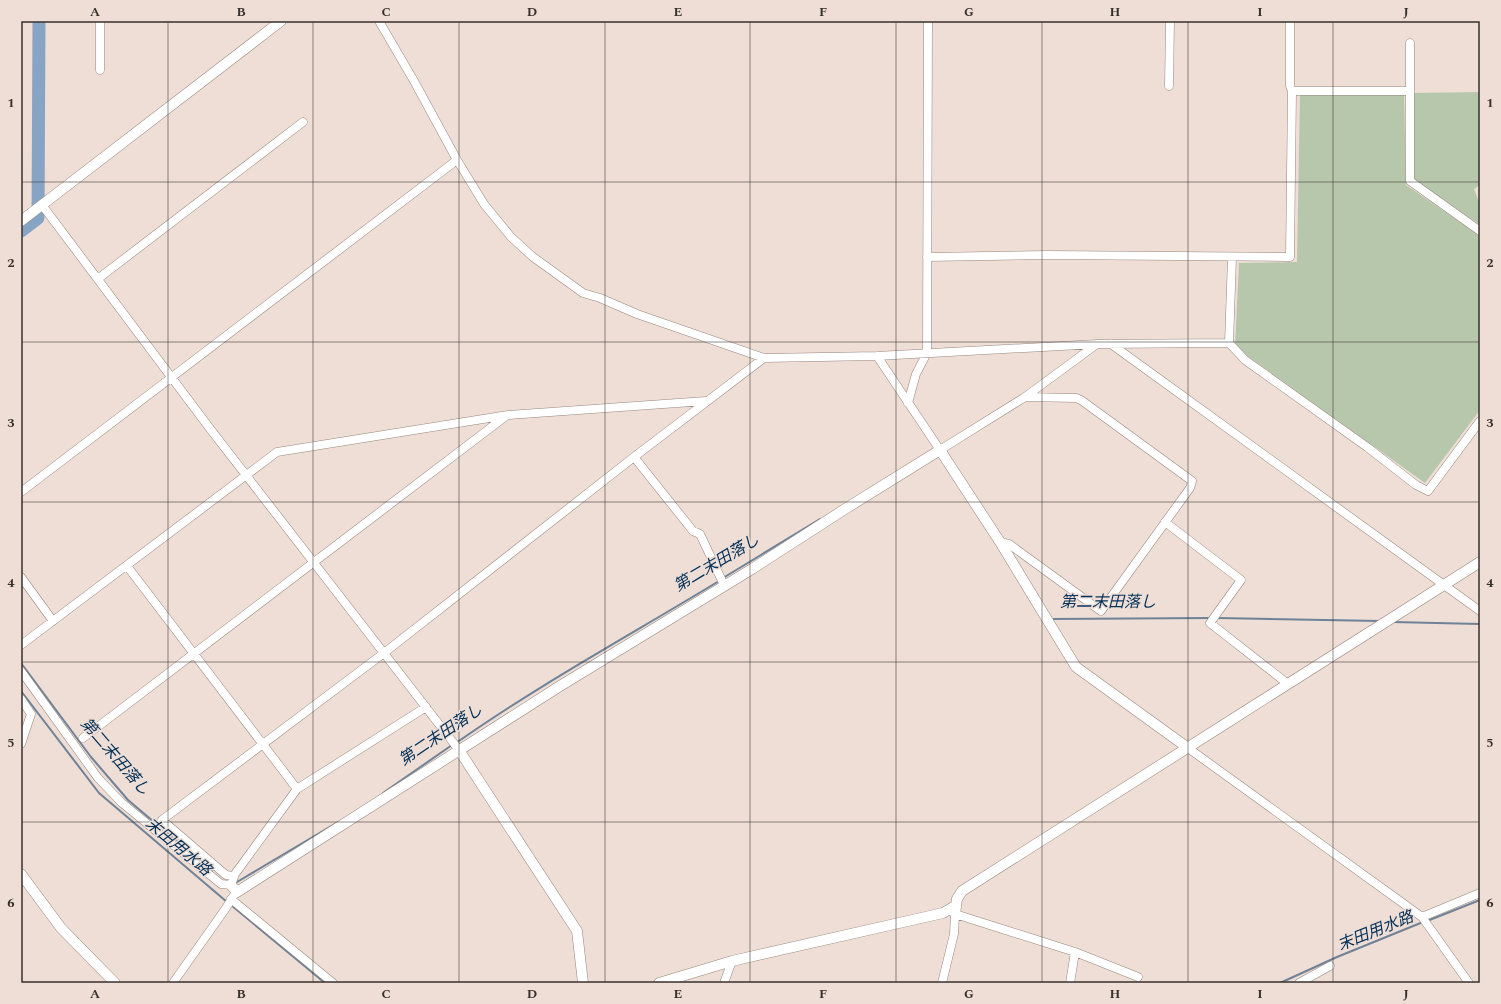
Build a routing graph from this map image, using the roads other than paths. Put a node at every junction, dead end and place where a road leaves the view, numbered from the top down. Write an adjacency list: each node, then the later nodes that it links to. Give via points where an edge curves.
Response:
1 (100, 21): 8 (street)
2 (281, 21): 14 (street)
3 (379, 21): 13 (street)
4 (928, 21): 17 (street)
5 (1170, 21): 9 (street)
6 (1290, 21): 10 (street)
7 (1410, 43): 11 (street)
8 (100, 70)
9 (1169, 86)
10 (1292, 91): 11 (street); 18 (street, via 1290,257)
11 (1409, 91): 16 (street, via 1410,181)
12 (303, 122): 19 (street)
13 (457, 160): 25 (street, via 484,204 511,237 533,257 583,293); 26 (street)
14 (42, 205): 15 (street); 19 (street)
15 (21, 221)
16 (1480, 230)
17 (927, 257): 18 (street, via 1047,255); 23 (street)
18 (1232, 258): 20 (street)
19 (99, 278): 26 (street)
20 (1229, 343): 22 (street); 31 (street, via 1245,360 1367,446 1416,485 1428,491)
21 (1098, 344): 22 (street); 23 (street); 27 (street)
22 (1111, 344): 43 (street)
23 (927, 353): 24 (street); 29 (street, via 916,374)
24 (877, 356): 25 (street); 29 (street)
25 (764, 358): 28 (street)
26 (172, 377): 34 (street); 35 (street)
27 (1025, 397): 32 (street); 36 (street, via 1081,400 1192,481 1190,488)
28 (706, 401): 30 (street); 33 (street)
29 (908, 403): 32 (street)
30 (508, 415): 34 (street, via 277,452); 38 (street)
31 (1480, 421)
32 (940, 450): 37 (street); 42 (street)
33 (634, 457): 42 (street, via 693,531 700,534); 48 (street)
34 (247, 474): 38 (street); 40 (street)
35 (21, 492)
36 (1165, 522): 37 (street, via 1101,611 1009,544); 50 (street, via 1241,580 1210,623)
37 (1000, 542): 56 (street, via 1076,667)
38 (314, 561): 47 (street); 48 (street)
39 (1480, 562): 43 (street)
40 (127, 566): 45 (street); 47 (street)
41 (21, 577): 45 (street)
42 (724, 585): 57 (street)
43 (1445, 585): 44 (street); 50 (street)
44 (1480, 612)
45 (53, 620): 46 (street)
46 (21, 645)
47 (194, 653): 53 (street); 54 (street)
48 (384, 653): 52 (street); 54 (street)
49 (21, 671): 60 (street, via 98,778 122,803 221,884)
50 (1288, 684): 56 (street)
51 (21, 699): 55 (street, via 31,714)
52 (426, 707): 57 (street); 58 (street)
53 (83, 738)
54 (262, 743): 58 (street); 60 (street, via 162,820 226,875)
55 (21, 744)
56 (1188, 748): 62 (street, via 962,891); 63 (street)
57 (460, 750): 60 (street); 71 (street, via 577,931)
58 (297, 789): 60 (street)
59 (21, 874): 68 (street, via 61,928)
60 (233, 888): 69 (street, via 226,908); 70 (street)
61 (1480, 893): 63 (street)
62 (955, 910): 64 (street); 65 (street); 74 (street, via 954,934)
63 (1422, 917): 77 (street)
64 (1075, 952): 67 (street); 75 (street)
65 (732, 961): 72 (street); 73 (street)
66 (1330, 966): 76 (street)
67 (1138, 977)
68 (115, 983)
69 (173, 983)
70 (333, 983)
71 (583, 983)
72 (659, 983)
73 (724, 983)
74 (942, 983)
75 (1070, 983)
76 (1299, 983)
77 (1469, 983)

